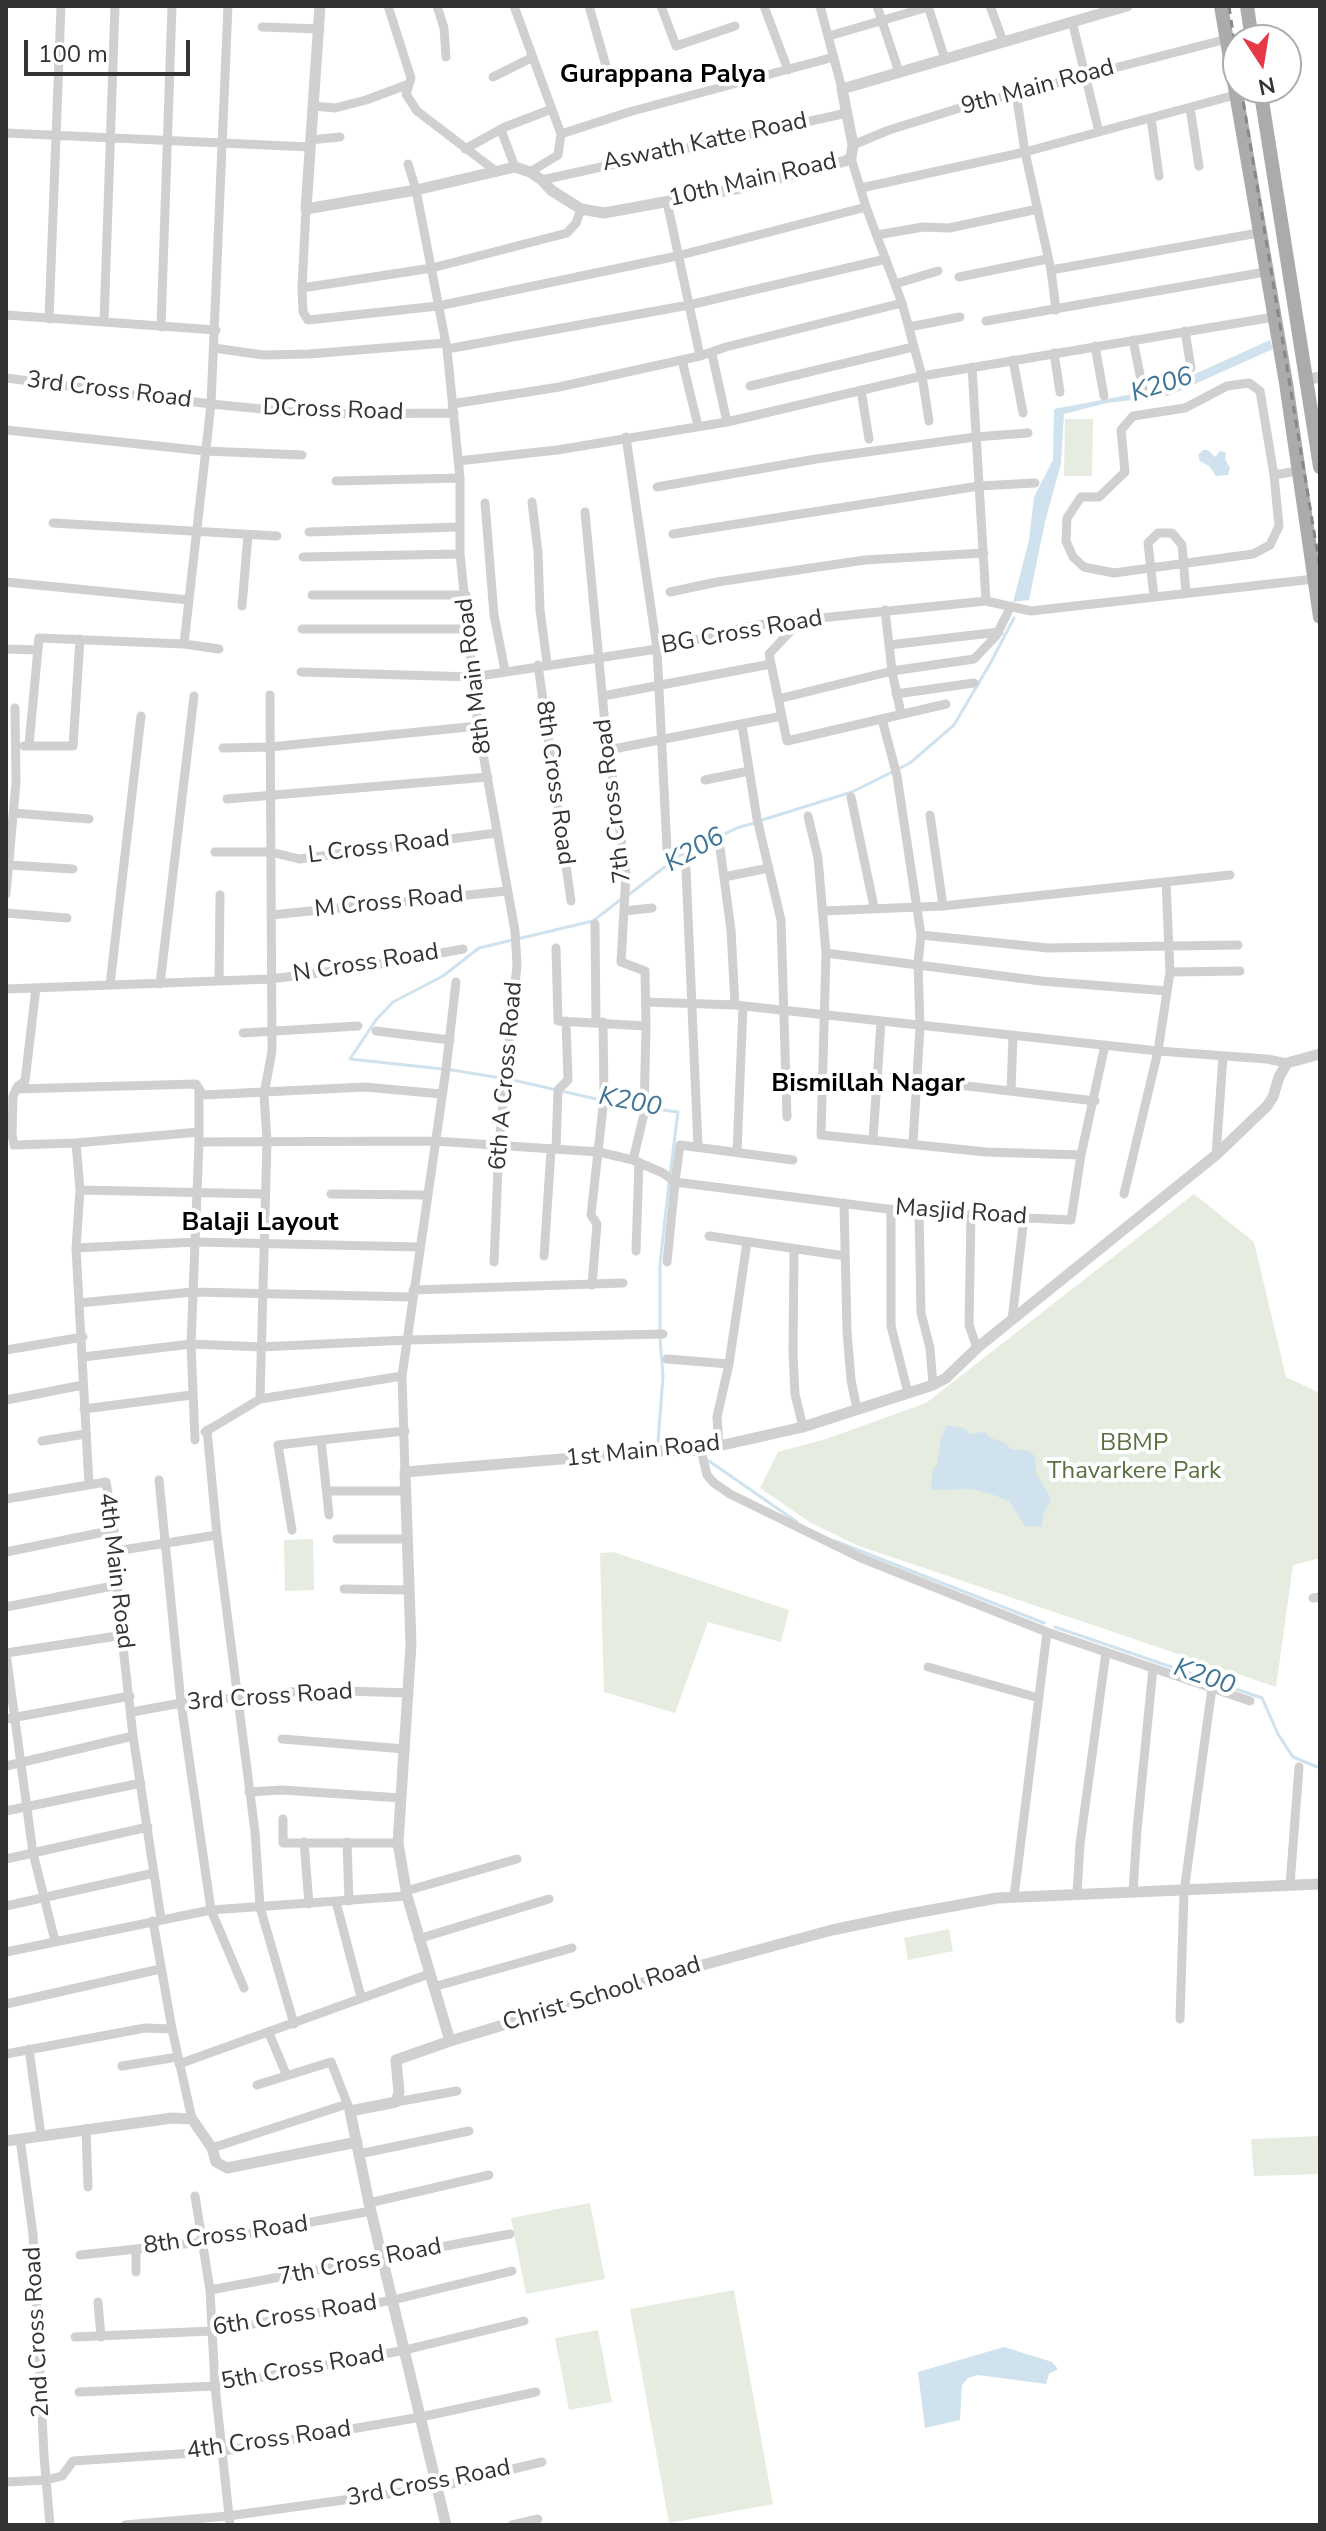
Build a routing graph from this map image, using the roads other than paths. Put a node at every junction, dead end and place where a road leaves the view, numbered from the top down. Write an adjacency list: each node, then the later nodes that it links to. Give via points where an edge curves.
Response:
1 (61, 6): 49 (street)
2 (115, 6): 51 (street)
3 (172, 6): 52 (street)
4 (228, 6): 53 (street)
5 (320, 6): 21 (street)
6 (388, 6): 34 (street)
7 (437, 6): 25 (street)
8 (514, 6): 26 (street)
9 (589, 6): 33 (street)
10 (661, 6): 19 (street, via 676,46)
11 (764, 6): 29 (street)
12 (820, 6): 22 (street)
13 (877, 6): 17 (street)
14 (928, 6): 17 (street); 28 (street)
15 (990, 6): 24 (street)
16 (1127, 6): 18 (street)
17 (882, 20): 22 (street); 30 (street)
18 (1072, 21): 24 (street); 31 (street)
19 (735, 26)
20 (262, 27): 21 (street)
21 (320, 29): 40 (street)
22 (829, 36): 27 (street)
23 (1222, 40): 31 (street, 9th Main Road)
24 (1003, 41): 28 (street)
25 (446, 57)
26 (533, 57): 32 (street); 42 (street)
27 (834, 57): 29 (street); 35 (street)
28 (945, 59): 30 (street)
29 (788, 70): 48 (street)
30 (899, 72): 35 (street)
31 (1085, 75): 36 (street, 9th Main Road); 46 (street)
32 (493, 77)
33 (610, 80)
34 (409, 84): 40 (street, via 335,108); 56 (street, via 406,94 417,111)
35 (842, 89): 43 (street, 10th Main Road)
36 (1016, 93): 55 (street, 9th Main Road); 57 (street)
37 (1222, 99): 41 (street)
38 (1236, 104): 75 (main road)
39 (1263, 104): 114 (main road)
40 (314, 106): 54 (street)
41 (1190, 108): 44 (street); 61 (street)
42 (552, 109): 45 (street); 48 (street)
43 (847, 113): 55 (street, 10th Main Road); 65 (street, Aswath Katte Road)
44 (1151, 118): 46 (street); 66 (street)
45 (501, 130): 56 (street); 62 (street)
46 (1099, 132): 57 (street)
47 (6, 133): 49 (street)
48 (561, 134): 58 (street)
49 (55, 135): 51 (street); 93 (street)
50 (340, 137): 54 (street)
51 (110, 138): 52 (street); 95 (street)
52 (168, 141): 53 (street); 96 (street)
53 (224, 143): 54 (street); 98 (street)
54 (309, 144): 72 (street)
55 (853, 145): 59 (street, 10th Main Road)
56 (465, 149): 63 (street)
57 (1025, 152): 68 (street); 74 (street)
58 (558, 155): 64 (street); 65 (street)
59 (851, 158): 68 (street); 70 (street, 10th Main Road)
60 (408, 164): 69 (street, 8th Main Road)
61 (1199, 166)
62 (515, 167): 63 (street); 64 (street)
63 (497, 172): 69 (street)
64 (530, 172): 67 (street)
65 (563, 175): 67 (street, Aswath Katte Road)
66 (1159, 176)
67 (542, 180): 73 (street)
68 (861, 188): 71 (street)
69 (416, 190): 72 (street); 80 (street, 8th Main Road)
70 (667, 202): 73 (street, 10th Main Road, via 604,213); 77 (street)
71 (866, 207): 76 (street); 77 (street)
72 (306, 209): 85 (street)
73 (581, 209): 80 (street, via 567,233)
74 (1038, 209): 76 (street, via 949,228); 79 (street)
75 (1258, 233): 79 (street); 82 (main road)
76 (877, 235): 78 (street)
77 (677, 256): 87 (street); 88 (street)
78 (886, 259): 84 (street); 87 (street)
79 (1049, 265): 83 (street); 89 (street)
80 (432, 268): 85 (street); 88 (street, 8th Main Road)
81 (938, 271): 84 (street)
82 (1265, 272): 89 (street); 92 (main road)
83 (959, 277)
84 (895, 284): 86 (street)
85 (302, 288): 88 (street, via 308,320)
86 (902, 303): 97 (street); 106 (street, DCross Road)
87 (689, 305): 101 (street); 107 (street)
88 (438, 306): 101 (street, 8th Main Road)
89 (1056, 310): 94 (street)
90 (6, 315): 93 (street)
91 (960, 317): 97 (street)
92 (1274, 317): 99 (street); 135 (main road)
93 (49, 319): 95 (street)
94 (986, 321)
95 (104, 322): 96 (street)
96 (161, 327): 98 (street)
97 (909, 327): 103 (street)
98 (216, 330): 104 (street)
99 (1185, 331): 100 (street); 111 (street)
100 (1133, 340): 102 (street); 117 (street)
101 (446, 346): 104 (street, via 263,355); 121 (street, 8th Main Road)
102 (1095, 346): 105 (street); 119 (street)
103 (913, 347): 112 (street); 115 (street)
104 (214, 348): 120 (street)
105 (1054, 353): 109 (street); 118 (street)
106 (712, 354): 107 (street, DCross Road); 124 (street)
107 (700, 356): 108 (street, DCross Road)
108 (682, 360): 121 (street, DCross Road); 125 (street)
109 (1013, 360): 110 (street); 122 (street)
110 (972, 367): 112 (street); 129 (street)
111 (1191, 368)
112 (922, 376): 116 (street); 123 (street)
113 (6, 378): 120 (street, 3rd Cross Road)
114 (1313, 378): 134 (main road)
115 (750, 386)
116 (861, 390): 124 (street); 130 (street)
117 (1143, 390)
118 (1060, 392)
119 (1104, 396)
120 (211, 404): 121 (street, DCross Road, via 313,414); 131 (street)
121 (453, 408): 133 (street, 8th Main Road)
122 (1023, 413)
123 (929, 421)
124 (727, 422): 125 (street)
125 (698, 426): 128 (street)
126 (6, 430): 131 (street)
127 (1028, 433): 129 (street)
128 (626, 437): 133 (street); 179 (street)
129 (975, 437): 140 (street); 141 (street)
130 (869, 439)
131 (205, 451): 132 (street); 147 (street)
132 (302, 455)
133 (458, 461): 137 (street, 8th Main Road)
134 (1320, 467)
135 (1297, 471): 136 (street); 157 (main road)
136 (1274, 475): 155 (street, via 1279,526 1270,545 1253,554); 156 (street, via 1260,391 1249,383 1227,386 1185,408 1133,416 1121,430 1125,472 1099,497 1081,497 1066,520 1066,541 1084,567 1114,573)
137 (460, 478): 138 (street); 146 (street, 8th Main Road)
138 (336, 481)
139 (1035, 483): 140 (street)
140 (979, 486): 149 (street); 152 (street)
141 (657, 487)
142 (532, 502): 182 (street, 8th Cross Road)
143 (485, 503): 184 (street, via 494,615)
144 (585, 512): 181 (street, 7th Cross Road)
145 (53, 523): 147 (street)
146 (458, 527): 148 (street); 153 (street, 8th Main Road)
147 (196, 532): 150 (street); 164 (street)
148 (309, 532)
149 (673, 534)
150 (248, 535): 151 (street); 166 (street)
151 (277, 536)
152 (984, 553): 159 (street, via 865,560); 165 (street)
153 (460, 554): 154 (street); 162 (street, 8th Main Road)
154 (303, 557)
155 (1183, 564): 156 (street); 156 (street, via 1182,545 1172,533 1158,533 1148,543); 160 (street)
156 (1151, 568): 163 (street)
157 (1314, 579): 160 (street, BG Cross Road); 169 (main road)
158 (6, 582): 164 (street)
159 (670, 592)
160 (1186, 593): 163 (street, BG Cross Road)
161 (312, 595): 162 (street)
162 (466, 595): 172 (street, 8th Main Road)
163 (1154, 597): 167 (street, BG Cross Road)
164 (189, 600): 175 (street)
165 (986, 601): 167 (street, BG Cross Road); 168 (street, BG Cross Road)
166 (242, 606)
167 (1014, 609): 173 (street)
168 (885, 610): 170 (street, BG Cross Road); 176 (street)
169 (1320, 617)
170 (801, 620): 179 (street, BG Cross Road); 183 (street, via 769,654)
171 (302, 629): 172 (street)
172 (469, 629): 187 (street, 8th Main Road)
173 (999, 632): 176 (street); 185 (street, via 974,659)
174 (80, 639): 175 (street); 180 (street, via 39,638); 204 (street, via 73,746)
175 (184, 644): 178 (street)
176 (889, 645): 185 (street)
177 (6, 649): 180 (street)
178 (219, 649)
179 (657, 649): 181 (street, BG Cross Road); 189 (street)
180 (38, 650): 204 (street)
181 (599, 656): 182 (street, BG Cross Road); 193 (street, 7th Cross Road)
182 (543, 664): 184 (street, BG Cross Road); 234 (street, 8th Cross Road)
183 (771, 664): 189 (street); 194 (street)
184 (505, 671): 187 (street, BG Cross Road)
185 (892, 671): 190 (street); 194 (street)
186 (301, 672): 187 (street, BG Cross Road)
187 (473, 677): 202 (street, 8th Main Road)
188 (974, 683): 190 (street)
189 (659, 687): 193 (street); 203 (street)
190 (896, 694): 197 (street)
191 (270, 695): 205 (street)
192 (194, 696): 257 (street)
193 (603, 696): 208 (street, 7th Cross Road)
194 (778, 699): 199 (street)
195 (946, 704): 197 (street)
196 (15, 708): 206 (street)
197 (901, 714): 200 (street)
198 (141, 716): 258 (street)
199 (782, 716): 200 (street, via 787,741); 201 (street)
200 (882, 719): 235 (street, via 897,776)
201 (742, 725): 203 (street); 209 (street)
202 (478, 726): 205 (street); 210 (street, 8th Main Road)
203 (660, 740): 208 (street); 221 (street)
204 (29, 745): 206 (street)
205 (270, 747): 207 (street); 212 (street)
206 (16, 748): 215 (street)
207 (223, 748)
208 (608, 750): 239 (street, 7th Cross Road, via 626,875)
209 (749, 771): 211 (street); 225 (street)
210 (488, 777): 212 (street); 219 (street, 8th Main Road)
211 (705, 780)
212 (269, 796): 214 (street); 223 (street)
213 (851, 797): 237 (street)
214 (227, 799)
215 (13, 813): 218 (street); 224 (street)
216 (930, 815): 236 (street)
217 (808, 816): 240 (street)
218 (89, 819)
219 (496, 833): 223 (street, L Cross Road, via 299,859); 231 (street, 8th Main Road)
220 (720, 848): 229 (street)
221 (667, 849)
222 (215, 852): 223 (street, L Cross Road)
223 (271, 852): 242 (street)
224 (9, 865): 226 (street); 232 (street)
225 (769, 868): 229 (street); 265 (street, via 781,920)
226 (73, 869)
227 (686, 869): 263 (street)
228 (1230, 875): 230 (street)
229 (724, 877): 264 (street)
230 (1166, 882): 236 (street); 247 (street)
231 (507, 891): 242 (street, M Cross Road); 297 (street, 6th A Cross Road, via 517,965)
232 (6, 894)
233 (220, 895): 255 (street)
234 (571, 901)
235 (917, 906): 236 (street); 237 (street); 245 (street)
236 (943, 906)
237 (874, 907): 240 (street)
238 (652, 908): 239 (street)
239 (624, 911): 262 (street, 7th Cross Road, via 621,962 645,971)
240 (823, 911): 250 (street)
241 (6, 913): 243 (street)
242 (271, 915): 254 (street)
243 (67, 918)
244 (595, 924): 268 (street)
245 (921, 935): 247 (street, via 1048,948); 251 (street)
246 (1238, 945): 247 (street)
247 (1170, 947): 253 (street)
248 (556, 948): 267 (street, via 558,1021)
249 (463, 949): 254 (street, N Cross Road)
250 (826, 953): 251 (street); 266 (street)
251 (918, 963): 261 (street, via 1041,981); 272 (street)
252 (1240, 971): 253 (street)
253 (1170, 972): 261 (street)
254 (270, 979): 255 (street, N Cross Road); 274 (street)
255 (219, 981): 257 (street, N Cross Road)
256 (456, 982): 277 (street)
257 (160, 984): 258 (street, N Cross Road)
258 (110, 985): 259 (street, N Cross Road)
259 (36, 988): 260 (street, N Cross Road); 284 (street, via 25,1081)
260 (6, 989)
261 (1167, 991): 279 (street)
262 (646, 1002): 263 (street); 271 (street, 7th Cross Road)
263 (693, 1002): 264 (street); 298 (street)
264 (739, 1006): 265 (street); 301 (street)
265 (782, 1011): 266 (street); 290 (street)
266 (826, 1015): 269 (street); 292 (street, via 821,1135)
267 (566, 1021): 268 (street); 299 (street, via 568,1080 558,1090)
268 (600, 1022): 271 (street); 300 (street, via 604,1098)
269 (881, 1022): 272 (street); 292 (street)
270 (358, 1026): 274 (street)
271 (646, 1026): 305 (street, 7th Cross Road, via 644,1114)
272 (920, 1027): 276 (street); 283 (street)
273 (376, 1031): 277 (street)
274 (271, 1032): 275 (street); 287 (street)
275 (243, 1033)
276 (1013, 1036): 278 (street); 286 (street)
277 (450, 1040): 288 (street)
278 (1105, 1045): 279 (street); 289 (street, Masjid Road)
279 (1158, 1051): 281 (street); 311 (street)
280 (1320, 1054): 282 (street)
281 (1223, 1057): 282 (street); 303 (street)
282 (1287, 1063): 303 (street, 1st Main Road, via 1267,1106)
283 (916, 1083): 286 (street); 296 (street)
284 (16, 1089): 285 (street, via 196,1084); 295 (street, via 14,1145)
285 (199, 1089): 287 (street, via 203,1095); 291 (street)
286 (1011, 1090): 289 (street)
287 (264, 1094): 288 (street, via 365,1087); 294 (street)
288 (441, 1094): 293 (street)
289 (1095, 1101): 302 (street, Masjid Road)
290 (787, 1117)
291 (199, 1137): 294 (street); 295 (street); 308 (street)
292 (873, 1139): 296 (street)
293 (434, 1141): 294 (street); 297 (street); 312 (street)
294 (267, 1142): 309 (street)
295 (76, 1143): 307 (street, 4th Main Road)
296 (913, 1143): 302 (street)
297 (499, 1144): 299 (street); 328 (street, 6th A Cross Road)
298 (698, 1147): 301 (street); 306 (street, via 680,1145)
299 (554, 1150): 300 (street); 326 (street)
300 (599, 1152): 305 (street); 331 (street, via 591,1215 597,1224)
301 (737, 1152): 304 (street)
302 (1081, 1155): 317 (street, Masjid Road, via 1071,1220)
303 (1216, 1155): 336 (street, 1st Main Road)
304 (793, 1160)
305 (636, 1161): 306 (street); 325 (street, 7th Cross Road)
306 (675, 1182): 313 (street, Masjid Road); 329 (street)
307 (80, 1190): 308 (street); 323 (street, 4th Main Road)
308 (196, 1191): 309 (street); 319 (street)
309 (264, 1194): 321 (street)
310 (331, 1194): 312 (street)
311 (1124, 1194)
312 (426, 1195): 322 (street)
313 (844, 1203): 314 (street, Masjid Road); 327 (street)
314 (891, 1209): 315 (street, Masjid Road); 350 (street, via 891,1326)
315 (919, 1213): 316 (street, Masjid Road); 349 (street, via 921,1313)
316 (971, 1214): 317 (street, Masjid Road); 342 (street, via 969,1325)
317 (1024, 1217): 336 (street)
318 (709, 1236): 320 (street)
319 (196, 1242): 321 (street); 323 (street); 332 (street)
320 (747, 1242): 324 (street); 346 (street)
321 (263, 1244): 322 (street); 333 (street)
322 (419, 1247): 334 (street)
323 (76, 1248): 335 (street, 4th Main Road)
324 (794, 1250): 327 (street); 356 (street, via 795,1394)
325 (636, 1251)
326 (544, 1256)
327 (845, 1256): 355 (street)
328 (494, 1262)
329 (667, 1262)
330 (623, 1283): 331 (street)
331 (592, 1285): 334 (street)
332 (193, 1292): 333 (street); 335 (street); 340 (street)
333 (263, 1293): 334 (street); 341 (street)
334 (413, 1294): 339 (street)
335 (79, 1303): 338 (street, 4th Main Road)
336 (1012, 1320): 342 (street, 1st Main Road)
337 (663, 1334): 339 (street)
338 (83, 1337): 343 (street); 344 (street, 4th Main Road)
339 (407, 1340): 341 (street); 347 (street)
340 (191, 1344): 341 (street); 344 (street); 351 (street)
341 (261, 1347): 352 (street)
342 (977, 1348): 349 (street, 1st Main Road)
343 (6, 1350)
344 (83, 1357): 348 (street, 4th Main Road)
345 (667, 1359): 346 (street)
346 (729, 1364): 362 (street, via 717,1417)
347 (402, 1376): 352 (street); 358 (street)
348 (83, 1385): 353 (street); 354 (street, 4th Main Road)
349 (933, 1385): 350 (street, 1st Main Road)
350 (908, 1393): 355 (street, 1st Main Road)
351 (192, 1395): 354 (street); 357 (street, via 195,1440)
352 (260, 1399): 357 (street)
353 (6, 1400)
354 (84, 1409): 359 (street, 4th Main Road)
355 (857, 1409): 356 (street, 1st Main Road)
356 (803, 1427): 362 (street, 1st Main Road)
357 (207, 1430): 373 (street)
358 (405, 1431): 360 (street); 364 (street)
359 (85, 1434): 361 (street); 366 (street, 4th Main Road)
360 (321, 1440): 367 (street); 372 (street, via 278,1445)
361 (42, 1441)
362 (719, 1446): 363 (street, 1st Main Road)
363 (701, 1450): 364 (street, 1st Main Road); 383 (street, via 707,1475 730,1494 861,1558)
364 (405, 1472): 368 (street)
365 (159, 1480): 376 (street)
366 (89, 1485): 369 (street); 371 (street, 4th Main Road, via 106,1482)
367 (327, 1491): 368 (street); 370 (street)
368 (406, 1491): 375 (street)
369 (6, 1499)
370 (329, 1515)
371 (114, 1530): 377 (street, 4th Main Road); 378 (street)
372 (292, 1530)
373 (217, 1535): 376 (street); 392 (street)
374 (337, 1539): 375 (street)
375 (406, 1539): 381 (street)
376 (166, 1542): 377 (street); 395 (street)
377 (116, 1551): 379 (street, 4th Main Road)
378 (6, 1552)
379 (118, 1585): 382 (street); 384 (street, 4th Main Road)
380 (344, 1589): 381 (street)
381 (409, 1590): 390 (street)
382 (6, 1607)
383 (1047, 1632): 385 (street); 393 (street)
384 (124, 1635): 386 (street); 391 (street, 4th Main Road)
385 (1106, 1652): 388 (street); 423 (street)
386 (6, 1653): 397 (street)
387 (928, 1667): 393 (street)
388 (1153, 1668): 389 (street); 420 (street)
389 (1212, 1688): 394 (street); 421 (street)
390 (409, 1693): 392 (street, 3rd Cross Road, via 312,1690); 400 (street)
391 (130, 1696): 396 (street, 4th Main Road); 397 (street)
392 (237, 1698): 395 (street, 3rd Cross Road); 405 (street)
393 (1039, 1698): 425 (street)
394 (1250, 1701)
395 (181, 1703): 396 (street, 3rd Cross Road); 432 (street)
396 (132, 1712): 398 (street, 4th Main Road)
397 (10, 1718): 401 (street)
398 (133, 1736): 401 (street); 404 (street, 4th Main Road)
399 (282, 1739): 400 (street)
400 (405, 1749): 406 (street)
401 (19, 1763): 402 (street); 407 (street)
402 (6, 1766)
403 (1299, 1767): 419 (street)
404 (141, 1783): 407 (street); 410 (street, 4th Main Road)
405 (249, 1792): 406 (street); 431 (street)
406 (401, 1798): 413 (street)
407 (26, 1806): 408 (street); 414 (street)
408 (6, 1811)
409 (283, 1819): 411 (street, via 283,1843)
410 (148, 1827): 414 (street); 417 (street, 4th Main Road)
411 (304, 1842): 412 (street); 429 (street)
412 (347, 1842): 413 (street); 427 (street)
413 (398, 1843): 422 (street)
414 (33, 1853): 415 (street); 424 (street)
415 (6, 1859)
416 (517, 1859): 422 (street)
417 (154, 1873): 424 (street); 433 (street, 4th Main Road)
418 (1320, 1884): 419 (street, Christ School Road)
419 (1290, 1885): 421 (street, Christ School Road)
420 (1133, 1892): 421 (street, Christ School Road); 423 (street, Christ School Road)
421 (1184, 1892): 444 (street)
422 (406, 1894): 427 (street); 434 (street)
423 (1077, 1894): 425 (street, Christ School Road)
424 (43, 1897): 430 (street); 435 (street)
425 (1014, 1897): 448 (street, Christ School Road, via 832,1930)
426 (549, 1899): 434 (street)
427 (349, 1901): 428 (street)
428 (336, 1902): 429 (street); 442 (street)
429 (309, 1904): 431 (street)
430 (6, 1906)
431 (260, 1907): 432 (street); 445 (street)
432 (211, 1910): 433 (street); 441 (street)
433 (157, 1920): 435 (street); 438 (street, 4th Main Road)
434 (418, 1939): 439 (street)
435 (55, 1941): 437 (street)
436 (572, 1948): 440 (street)
437 (6, 1952)
438 (160, 1969): 443 (street); 446 (street, 4th Main Road)
439 (429, 1974): 440 (street); 442 (street)
440 (433, 1987): 448 (street)
441 (244, 1988)
442 (361, 1997): 445 (street)
443 (6, 2004)
444 (1180, 2019)
445 (294, 2024): 447 (street)
446 (172, 2029): 449 (street, via 145,2028); 451 (street, 4th Main Road)
447 (269, 2033): 451 (street); 455 (street)
448 (450, 2041): 458 (street, Christ School Road, via 396,2060)
449 (29, 2049): 450 (street); 463 (street)
450 (6, 2054)
451 (179, 2061): 454 (street); 460 (street, 4th Main Road)
452 (331, 2062): 453 (street); 455 (street); 459 (street)
453 (345, 2064)
454 (122, 2066)
455 (286, 2074): 456 (street)
456 (257, 2085)
457 (457, 2091): 458 (street)
458 (396, 2102): 459 (street)
459 (349, 2107): 466 (street); 467 (street)
460 (192, 2119): 461 (street); 466 (street)
461 (86, 2129): 463 (street); 469 (street)
462 (469, 2131): 467 (street)
463 (41, 2135): 464 (street)
464 (20, 2139): 465 (street); 493 (street, 2nd Cross Road, via 33,2234)
465 (6, 2141)
466 (212, 2148): 467 (street, via 216,2162 227,2168)
467 (358, 2148): 471 (street)
468 (489, 2175): 471 (street, 8th Cross Road)
469 (88, 2187)
470 (195, 2196): 473 (street)
471 (370, 2207): 473 (street, 8th Cross Road); 476 (street)
472 (510, 2234): 476 (street, 7th Cross Road)
473 (203, 2242): 474 (street, 8th Cross Road); 479 (street)
474 (136, 2249): 475 (street, 8th Cross Road); 478 (street)
475 (80, 2255)
476 (383, 2259): 479 (street, 7th Cross Road); 480 (street)
477 (512, 2271): 480 (street, 6th Cross Road)
478 (136, 2272)
479 (210, 2290): 483 (street)
480 (393, 2300): 483 (street, 6th Cross Road); 486 (street)
481 (98, 2302): 485 (street)
482 (524, 2321): 486 (street, 5th Cross Road)
483 (212, 2331): 485 (street, 6th Cross Road); 487 (street)
484 (75, 2337): 485 (street, 6th Cross Road)
485 (101, 2337)
486 (405, 2350): 487 (street, 5th Cross Road); 490 (street)
487 (215, 2386): 488 (street, 5th Cross Road); 491 (street)
488 (79, 2392)
489 (536, 2392): 490 (street, 4th Cross Road)
490 (421, 2417): 491 (street, 4th Cross Road); 495 (street)
491 (224, 2451): 493 (street, 4th Cross Road, via 73,2461 62,2476); 497 (street)
492 (542, 2462): 495 (street, 3rd Cross Road)
493 (46, 2480): 494 (street, 4th Cross Road); 498 (street, 2nd Cross Road)
494 (6, 2482)
495 (438, 2487): 497 (street, 3rd Cross Road); 500 (street)
496 (538, 2519): 501 (street)
497 (229, 2520): 499 (street, 3rd Cross Road)
498 (50, 2525)
499 (125, 2525)
500 (446, 2525)
501 (512, 2525)

